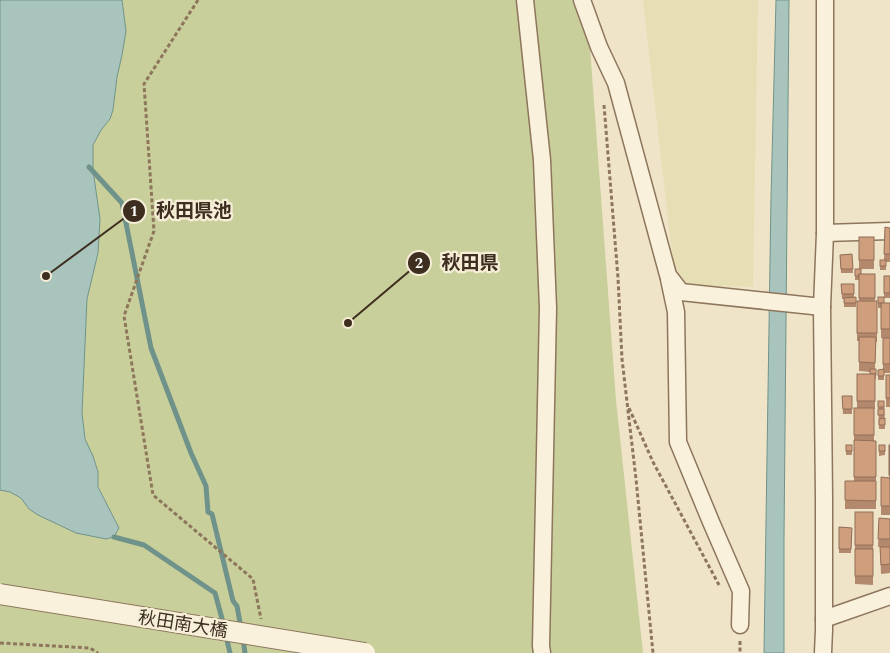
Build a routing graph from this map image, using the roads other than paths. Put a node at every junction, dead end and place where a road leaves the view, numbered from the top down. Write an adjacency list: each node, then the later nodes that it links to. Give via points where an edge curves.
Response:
1 (525, 0): 13 (street, via 542,160 548,308)
2 (582, 0): 6 (street, via 616,83)
3 (825, 0): 5 (street)
4 (890, 231): 5 (street)
5 (824, 233): 7 (street)
6 (668, 275): 7 (street, via 681,292); 11 (street, via 676,312 678,442 742,591)
7 (818, 307): 10 (street, via 824,488)
8 (0, 594): 12 (street, 秋田南大橋, bridge)
9 (890, 596): 10 (street)
10 (824, 619): 14 (street)
11 (740, 625)
12 (365, 653)
13 (542, 653)
14 (822, 653)

